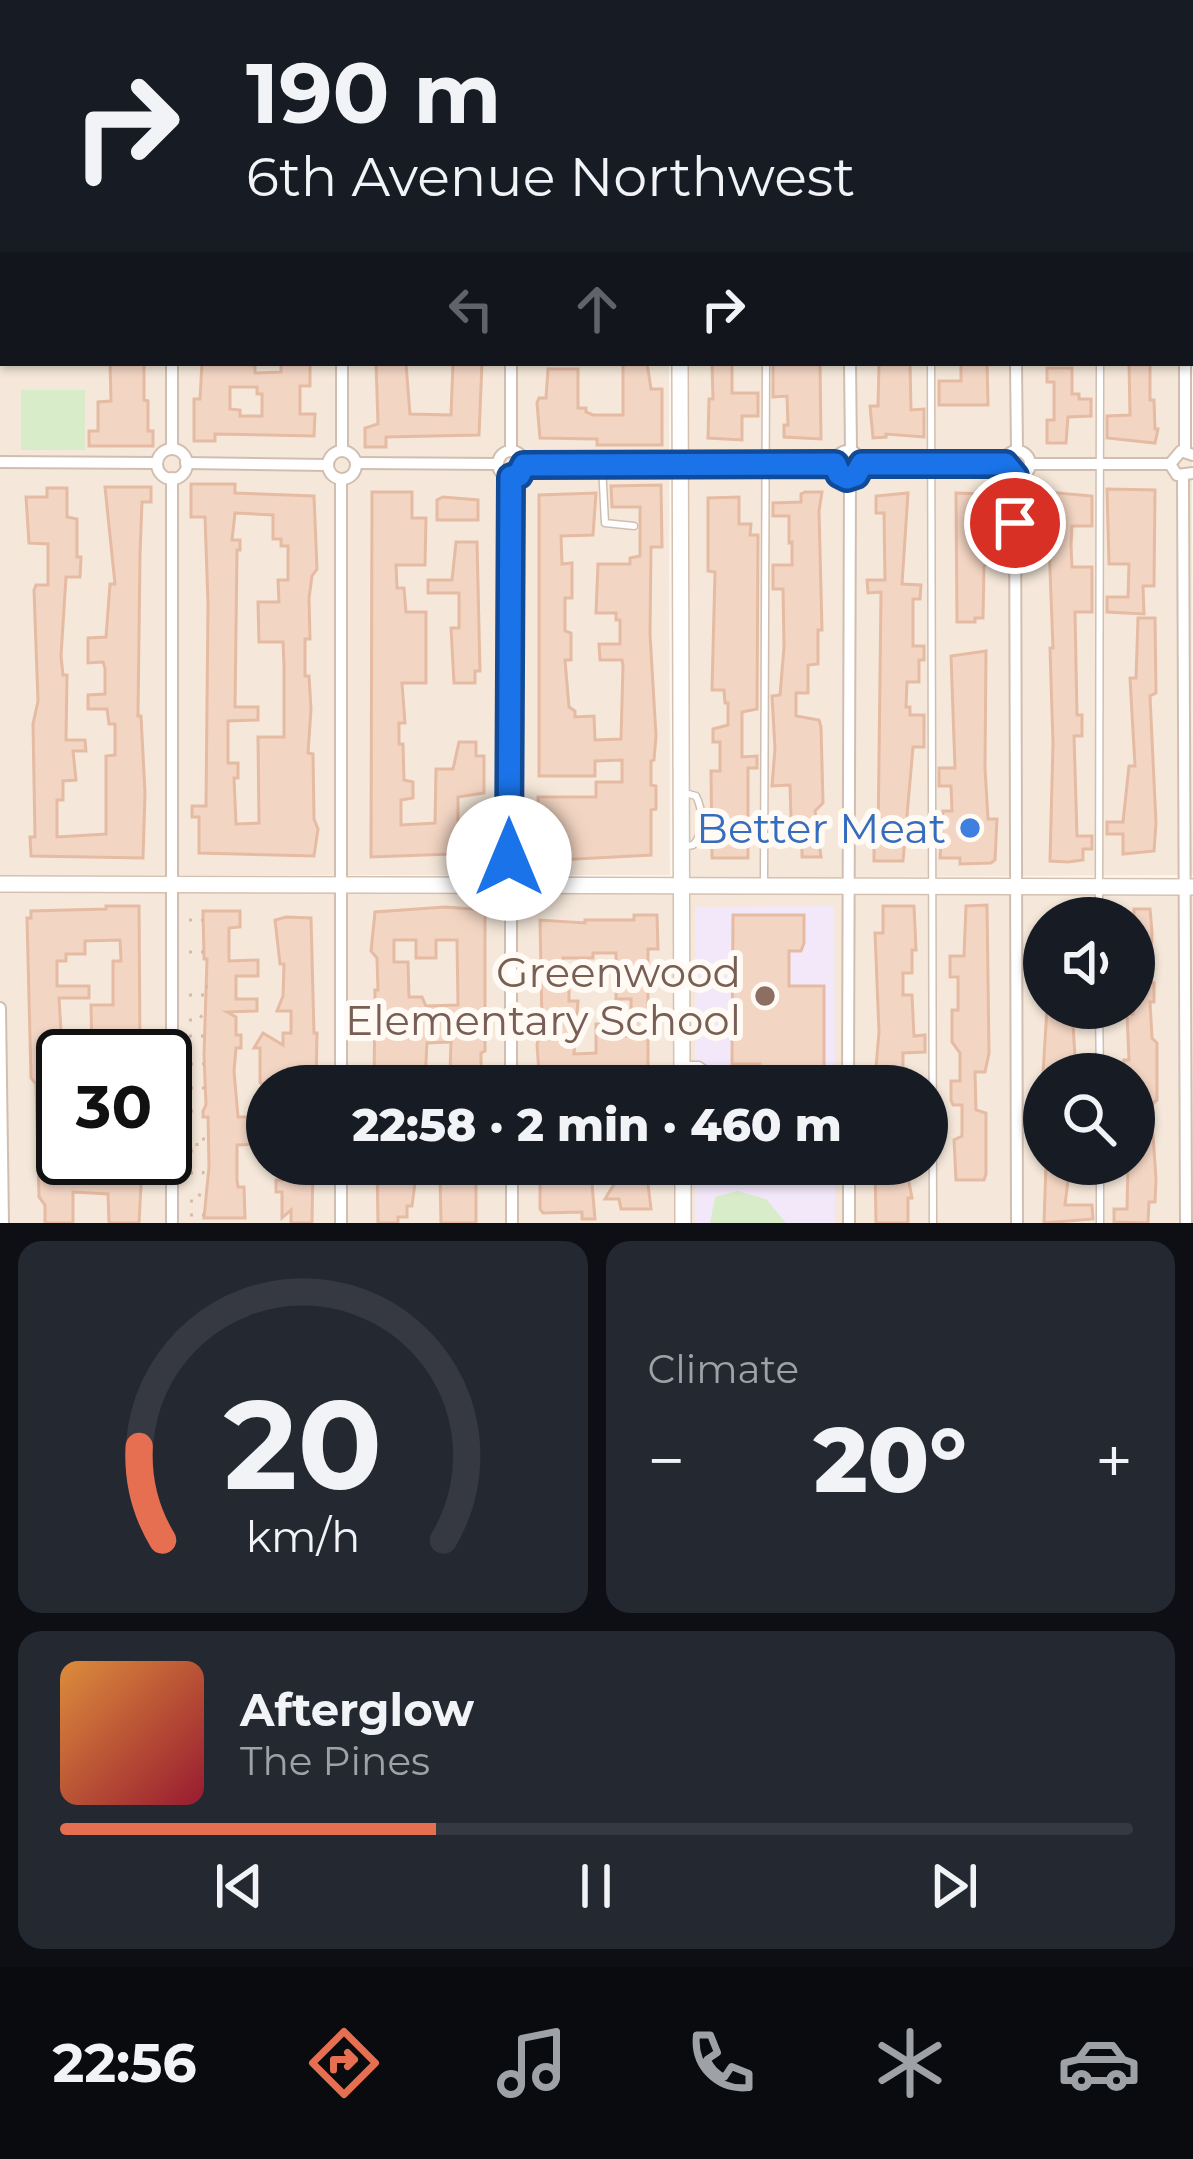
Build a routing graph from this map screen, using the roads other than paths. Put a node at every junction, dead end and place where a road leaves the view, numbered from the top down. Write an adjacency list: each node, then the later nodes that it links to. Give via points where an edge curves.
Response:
1 (172, 366): 11 (street)
2 (342, 366): 12 (street)
3 (511, 366): 15 (street)
4 (680, 366): 22 (street)
5 (766, 366): 23 (lane)
6 (850, 366): 13 (street)
7 (931, 366): 26 (lane)
8 (1016, 366): 14 (street)
9 (1100, 366): 33 (lane)
10 (1185, 366): 16 (street)
11 (172, 449): 18 (street); 20 (street)
12 (342, 451): 19 (street); 30 (street)
13 (851, 451): 24 (street); 25 (street)
14 (1017, 451): 27 (street); 28 (street)
15 (511, 452): 21 (street); 31 (street)
16 (1189, 453): 29 (street)
17 (0, 462): 18 (street)
18 (157, 463): 38 (street)
19 (356, 463): 21 (street); 39 (street)
20 (186, 464): 30 (street); 38 (street)
21 (498, 464): 36 (street)
22 (680, 464): 23 (street); 32 (street); 45 (street)
23 (766, 464): 24 (street); 46 (lane)
24 (835, 464): 37 (street)
25 (862, 464): 26 (street); 37 (street)
26 (931, 464): 27 (street); 48 (lane)
27 (1005, 464): 35 (street)
28 (1030, 464): 33 (street); 35 (street)
29 (1170, 464): 33 (street); 34 (street)
30 (328, 465): 39 (street)
31 (524, 465): 32 (street); 36 (street)
32 (602, 465): 40 (lane, via 605,523)
33 (1101, 465): 50 (lane)
34 (1188, 475): 51 (street)
35 (1015, 476): 49 (street)
36 (511, 477): 44 (street)
37 (850, 477): 47 (street)
38 (172, 478): 42 (street)
39 (341, 479): 43 (street)
40 (634, 526)
41 (0, 884): 42 (street)
42 (172, 885): 43 (street); 64 (street)
43 (339, 885): 44 (street); 54 (street)
44 (509, 886): 45 (street); 55 (street)
45 (682, 886): 46 (street); 56 (street)
46 (764, 887): 47 (street)
47 (847, 887): 48 (street); 57 (street)
48 (932, 887): 49 (street); 69 (lane)
49 (1017, 887): 50 (street); 70 (street)
50 (1099, 887): 51 (street); 52 (lane)
51 (1189, 887): 72 (street)
52 (1099, 897)
53 (0, 1008): 63 (street)
54 (340, 1065)
55 (511, 1065)
56 (682, 1065)
57 (848, 1065)
58 (341, 1185): 65 (street)
59 (512, 1185): 66 (street)
60 (683, 1185): 67 (street)
61 (849, 1185): 68 (street)
62 (1100, 1185): 71 (lane)
63 (3, 1223)
64 (172, 1223)
65 (341, 1223)
66 (512, 1223)
67 (683, 1223)
68 (849, 1223)
69 (933, 1223)
70 (1018, 1223)
71 (1100, 1223)
72 (1186, 1223)

